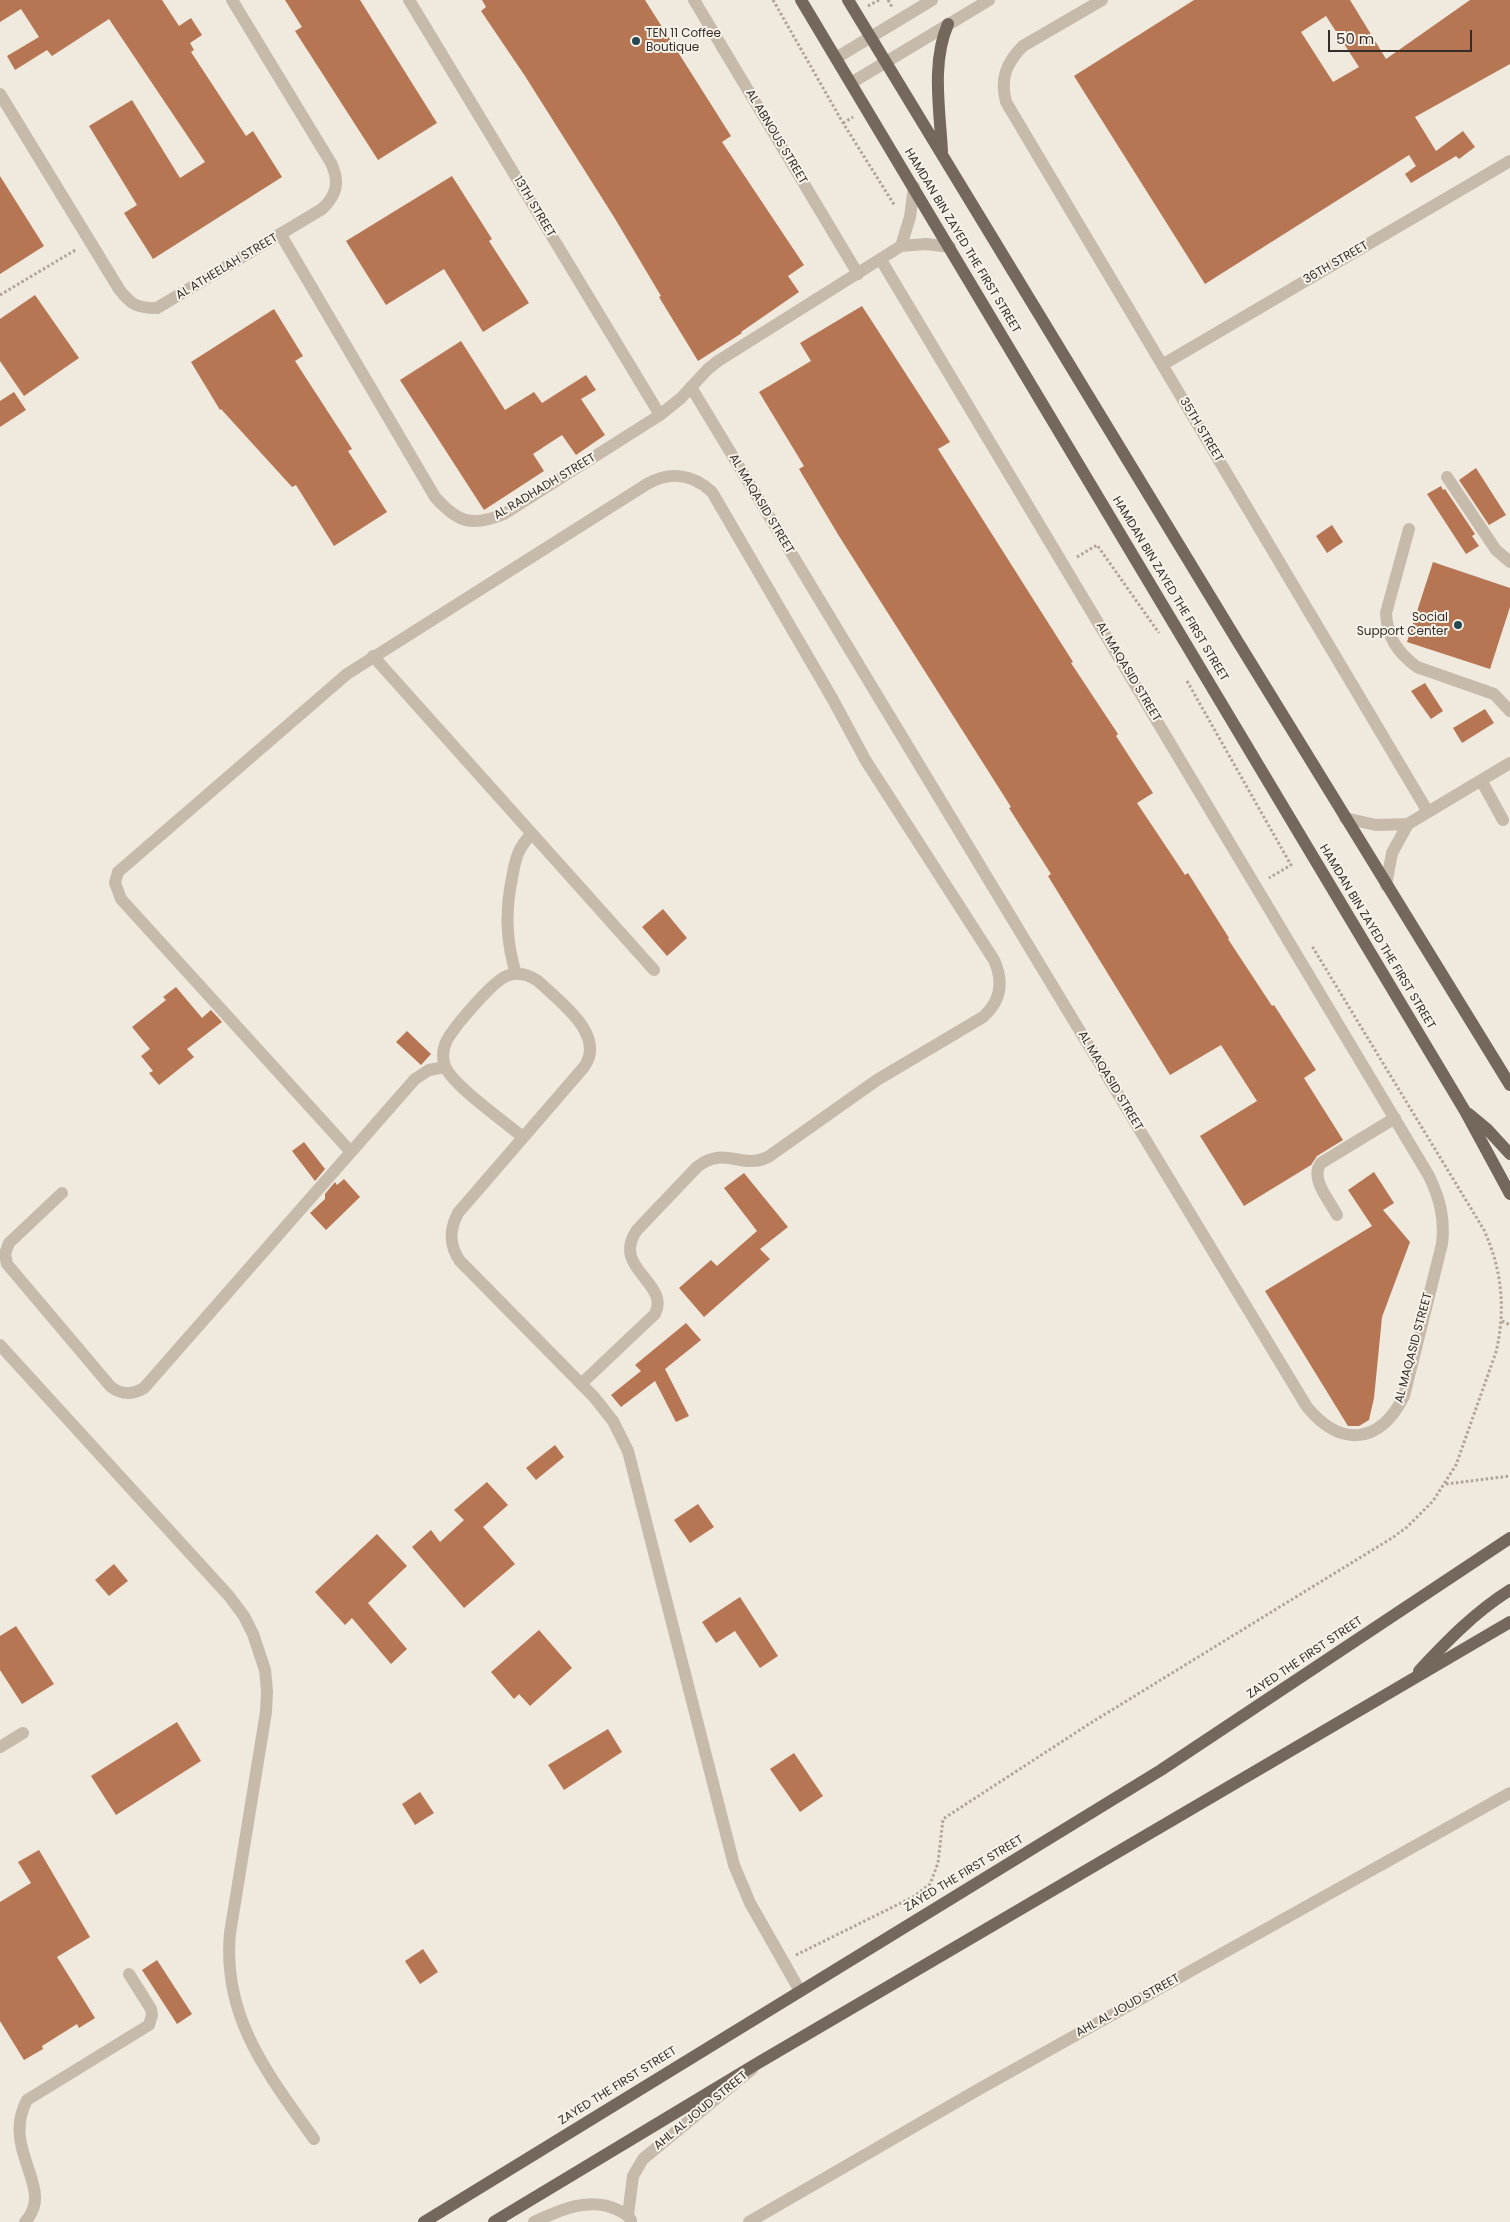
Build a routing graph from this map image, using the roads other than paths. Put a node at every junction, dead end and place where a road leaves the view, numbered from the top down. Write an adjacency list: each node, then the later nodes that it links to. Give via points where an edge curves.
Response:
1 (232, 0): 18 (street, AL ATHEELAH STREET, via 336,174 337,188 332,200)
2 (409, 0): 25 (street, 13TH STREET)
3 (694, 0): 22 (street, AL ABNOUS STREET)
4 (801, 0): 11 (main road, HAMDAN BIN ZAYED THE FIRST STREET)
5 (848, 0): 10 (main road)
6 (932, 0): 10 (street)
7 (989, 0): 9 (street)
8 (1102, 0): 23 (street, 35TH STREET, via 1023,46 1014,55 1003,79 1006,102)
9 (948, 24): 12 (street); 15 (main road, via 938,59)
10 (870, 37): 11 (street); 12 (main road)
11 (836, 58): 13 (main road, HAMDAN BIN ZAYED THE FIRST STREET)
12 (886, 62): 13 (street); 15 (main road)
13 (851, 83): 17 (main road, HAMDAN BIN ZAYED THE FIRST STREET)
14 (0, 94): 18 (street, AL ATHEELAH STREET, via 88,242 129,302 143,308 157,308)
15 (942, 155): 34 (main road)
16 (1510, 161): 23 (street, 36TH STREET)
17 (914, 187): 19 (street, via 908,226); 20 (main road, HAMDAN BIN ZAYED THE FIRST STREET)
18 (281, 235): 25 (street, AL RADHADH STREET, via 435,497 449,513 467,521 486,521 504,514)
19 (901, 246): 20 (street, via 926,244); 21 (street, AL RADHADH STREET)
20 (950, 247): 43 (main road, HAMDAN BIN ZAYED THE FIRST STREET)
21 (881, 260): 22 (street, AL RADHADH STREET); 44 (street, AL MAQASID STREET)
22 (858, 274): 24 (street, AL RADHADH STREET, via 718,361)
23 (1162, 365): 33 (street, 35TH STREET)
24 (691, 388): 25 (street, AL RADHADH STREET); 44 (street, AL MAQASID STREET, via 1307,1407 1332,1431 1350,1435 1368,1434 1384,1426 1404,1396 1442,1244 1442,1212 1437,1193)
25 (660, 415)
26 (1447, 476): 28 (street, via 1496,550)
27 (1409, 529): 30 (street, via 1386,613 1390,639 1407,660 1417,666 1494,694)
28 (1510, 562)
29 (373, 656): 37 (street); 46 (street, via 340,680 121,868 114,883 121,899); 52 (street, via 647,484 664,476 694,479 712,492 866,761 998,969 998,997 983,1017 877,1080 768,1157 754,1162 721,1156 697,1167 637,1230 630,1242 630,1256 657,1296 659,1302 655,1314)
30 (1510, 711)
31 (1510, 763): 32 (street)
32 (1481, 780): 33 (street); 35 (street)
33 (1428, 812): 36 (street)
34 (1345, 818): 36 (street, via 1376,825); 38 (main road)
35 (1503, 820)
36 (1408, 824): 38 (street, via 1392,853)
37 (532, 834): 39 (street); 40 (street, via 517,854 507,902 507,937)
38 (1386, 885): 42 (main road)
39 (654, 970)
40 (516, 974): 41 (street, via 495,982 447,1040); 45 (street, via 538,980 586,1030 591,1043 588,1062)
41 (445, 1067): 45 (street, via 456,1081); 46 (street, via 429,1070 415,1079)
42 (1510, 1085)
43 (1465, 1111): 47 (main road); 49 (main road, HAMDAN BIN ZAYED THE FIRST STREET)
44 (1395, 1118): 50 (street, via 1318,1166 1316,1176)
45 (523, 1137): 52 (street, via 458,1213 451,1229 452,1246 460,1261)
46 (351, 1152): 48 (street, via 144,1388 129,1394 111,1387 7,1264 5,1254 9,1243)
47 (1510, 1154)
48 (62, 1194)
49 (1510, 1194)
50 (1337, 1215)
51 (0, 1345): 63 (street, via 229,1596 253,1634 265,1670 266,1712 230,1933 230,1981 242,2023 256,2054)
52 (581, 1384): 61 (street, via 613,1422 628,1451 734,1865 750,1903)
53 (1510, 1538): 61 (main road, ZAYED THE FIRST STREET, via 1161,1770)
54 (1510, 1590): 56 (main road, via 1454,1634)
55 (1510, 1622): 56 (main road)
56 (1408, 1682): 62 (main road)
57 (23, 1732): 58 (street)
58 (0, 1747)
59 (1510, 1793): 69 (street, AHL AL JOUD STREET, via 981,2088)
60 (129, 1974): 65 (street, via 151,2009 149,2025 27,2100 13,2118 10,2152 32,2193 32,2210)
61 (800, 1991): 66 (main road, ZAYED THE FIRST STREET)
62 (758, 2063): 64 (street, AHL AL JOUD STREET, via 743,2079 643,2159 633,2176); 67 (main road)
63 (314, 2139)
64 (630, 2218): 68 (street, AHL AL JOUD STREET, via 612,2207 597,2204 580,2205)
65 (25, 2222)
66 (424, 2222)
67 (494, 2222)
68 (534, 2222)
69 (749, 2222)

